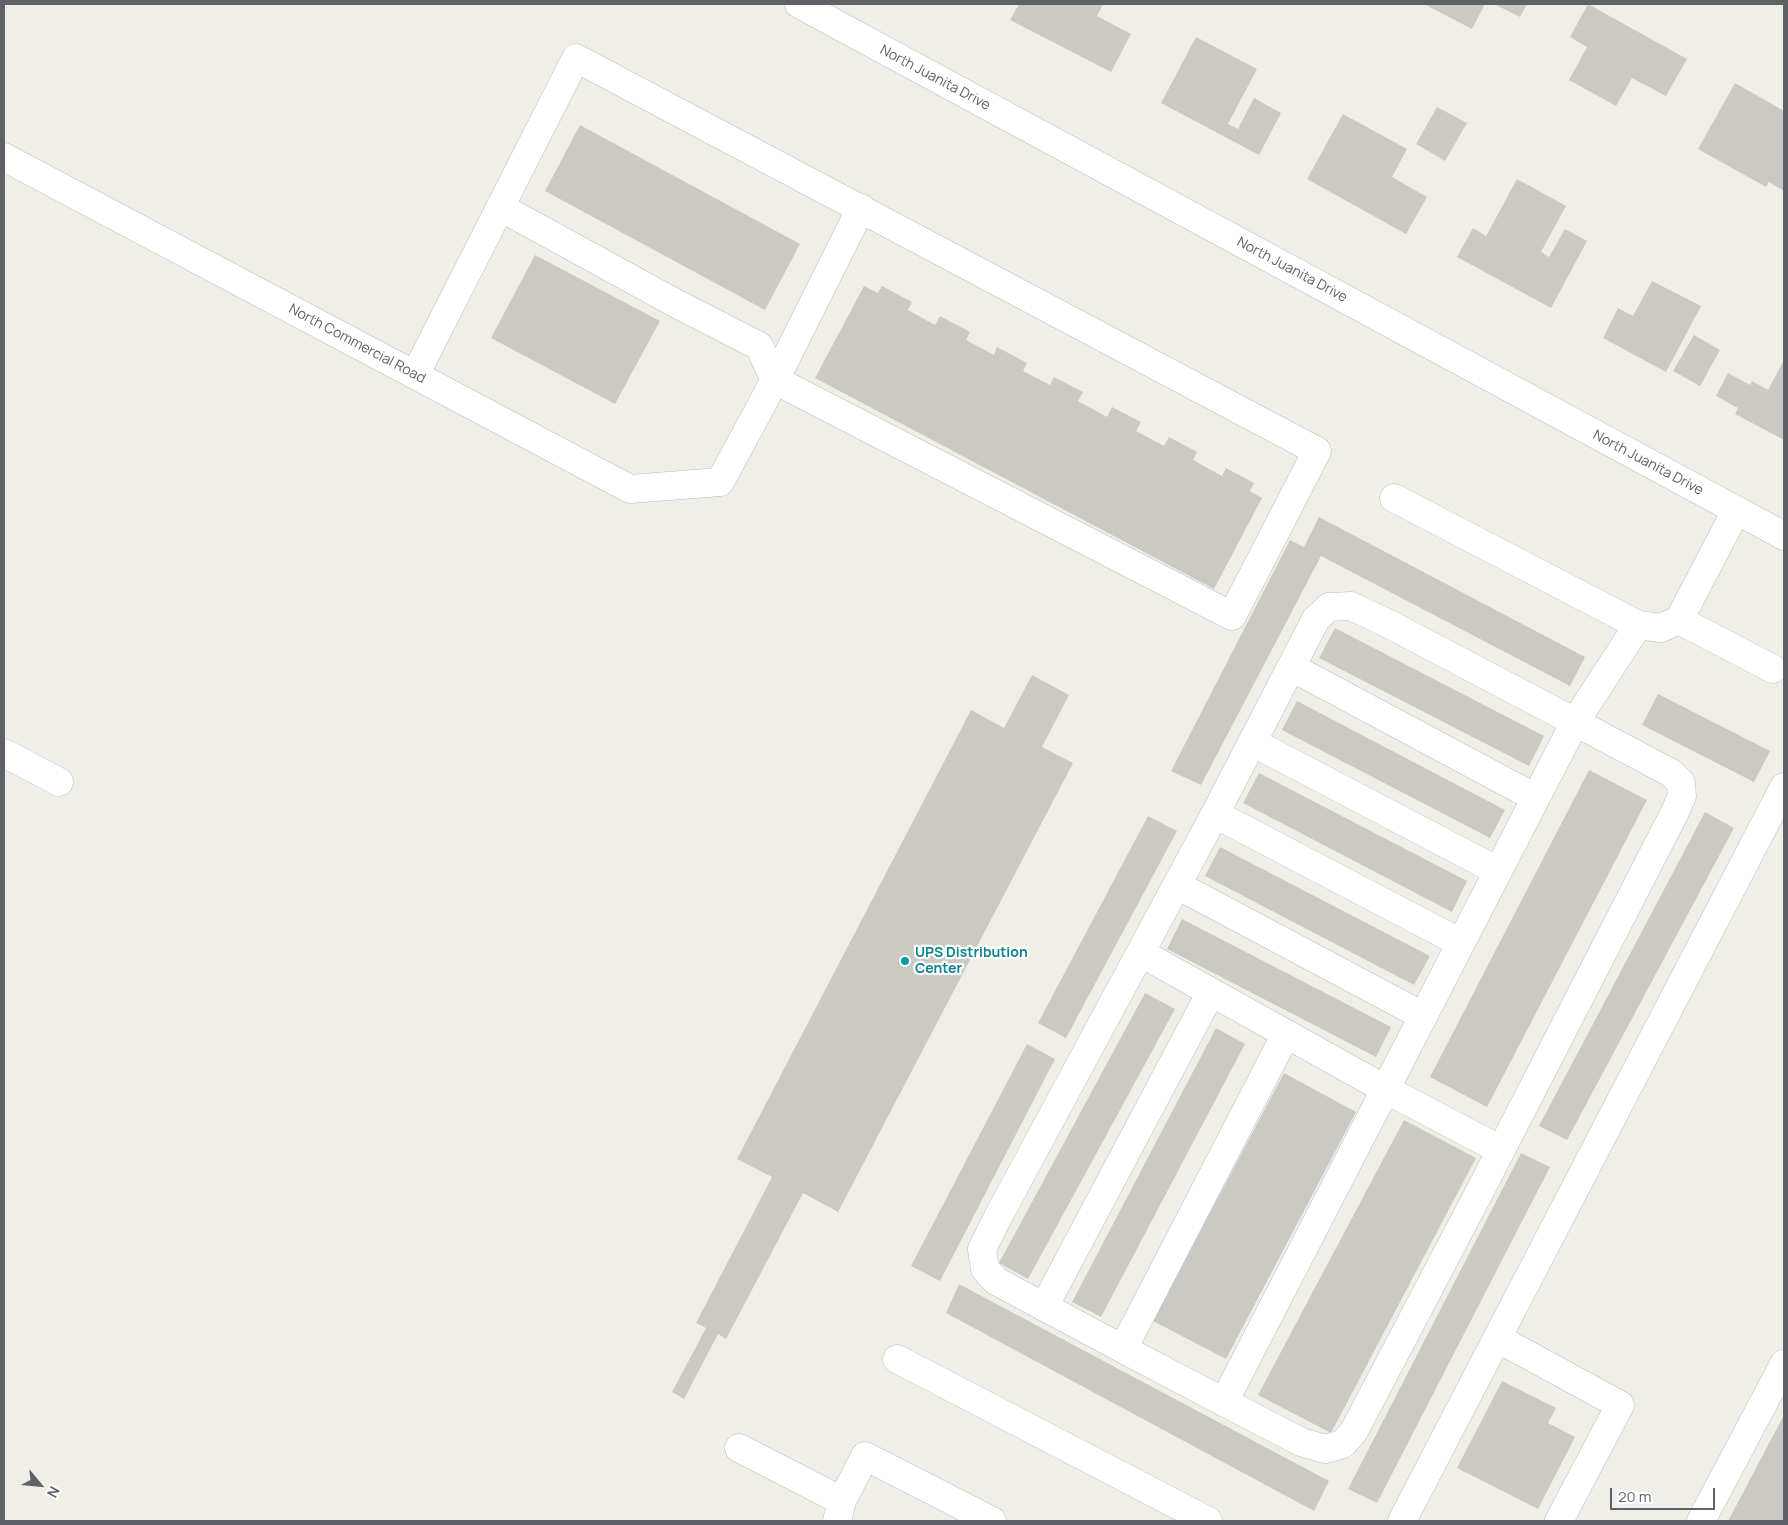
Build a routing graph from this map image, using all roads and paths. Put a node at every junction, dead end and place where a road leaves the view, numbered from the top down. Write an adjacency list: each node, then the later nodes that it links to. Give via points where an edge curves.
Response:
1 (799, 4): 8 (street, North Juanita Drive)
2 (4, 157): 5 (street, North Commercial Road)
3 (500, 207): 4 (street, via 576,58); 5 (street); 6 (street, via 759,346)
4 (861, 208): 6 (street); 6 (street, via 1317,451 1232,616)
5 (414, 375): 6 (street, North Commercial Road, via 630,489 720,482)
6 (775, 380)
7 (1394, 498): 11 (street)
8 (1736, 511): 9 (street, North Juanita Drive); 10 (street)
9 (1784, 536)
10 (1679, 620): 11 (street, via 1661,628); 13 (street)
11 (1638, 625): 14 (street)
12 (1291, 667): 14 (street, via 1316,618 1330,607 1351,606); 15 (street); 19 (street)
13 (1772, 669)
14 (1575, 722): 19 (street); 29 (street, via 1671,773 1681,783 1682,796)
15 (1252, 742): 20 (street); 21 (street)
16 (4, 753): 17 (street)
17 (60, 782)
18 (1784, 787): 31 (street)
19 (1536, 798): 21 (street)
20 (1215, 814): 22 (street); 23 (street)
21 (1498, 871): 23 (street)
22 (1177, 885): 24 (street); 26 (street)
23 (1461, 943): 26 (street)
24 (1141, 952): 25 (street); 30 (street, via 982,1249 985,1269 996,1281)
25 (1211, 992): 27 (street); 30 (street)
26 (1423, 1016): 28 (street)
27 (1286, 1034): 28 (street); 32 (street)
28 (1385, 1089): 29 (street); 35 (street)
29 (1501, 1150): 35 (street, via 1354,1431 1343,1444 1325,1449 1301,1442)
30 (1044, 1307): 32 (street)
31 (1497, 1338): 40 (street); 41 (street, via 1620,1405)
32 (1123, 1349): 35 (street)
33 (897, 1359): 39 (street)
34 (1784, 1364): 42 (street)
35 (1224, 1402)
36 (739, 1448): 37 (street)
37 (839, 1511): 38 (street, via 864,1456)
38 (992, 1521)
39 (1208, 1521)
40 (1402, 1521)
41 (1559, 1521)
42 (1701, 1521)

